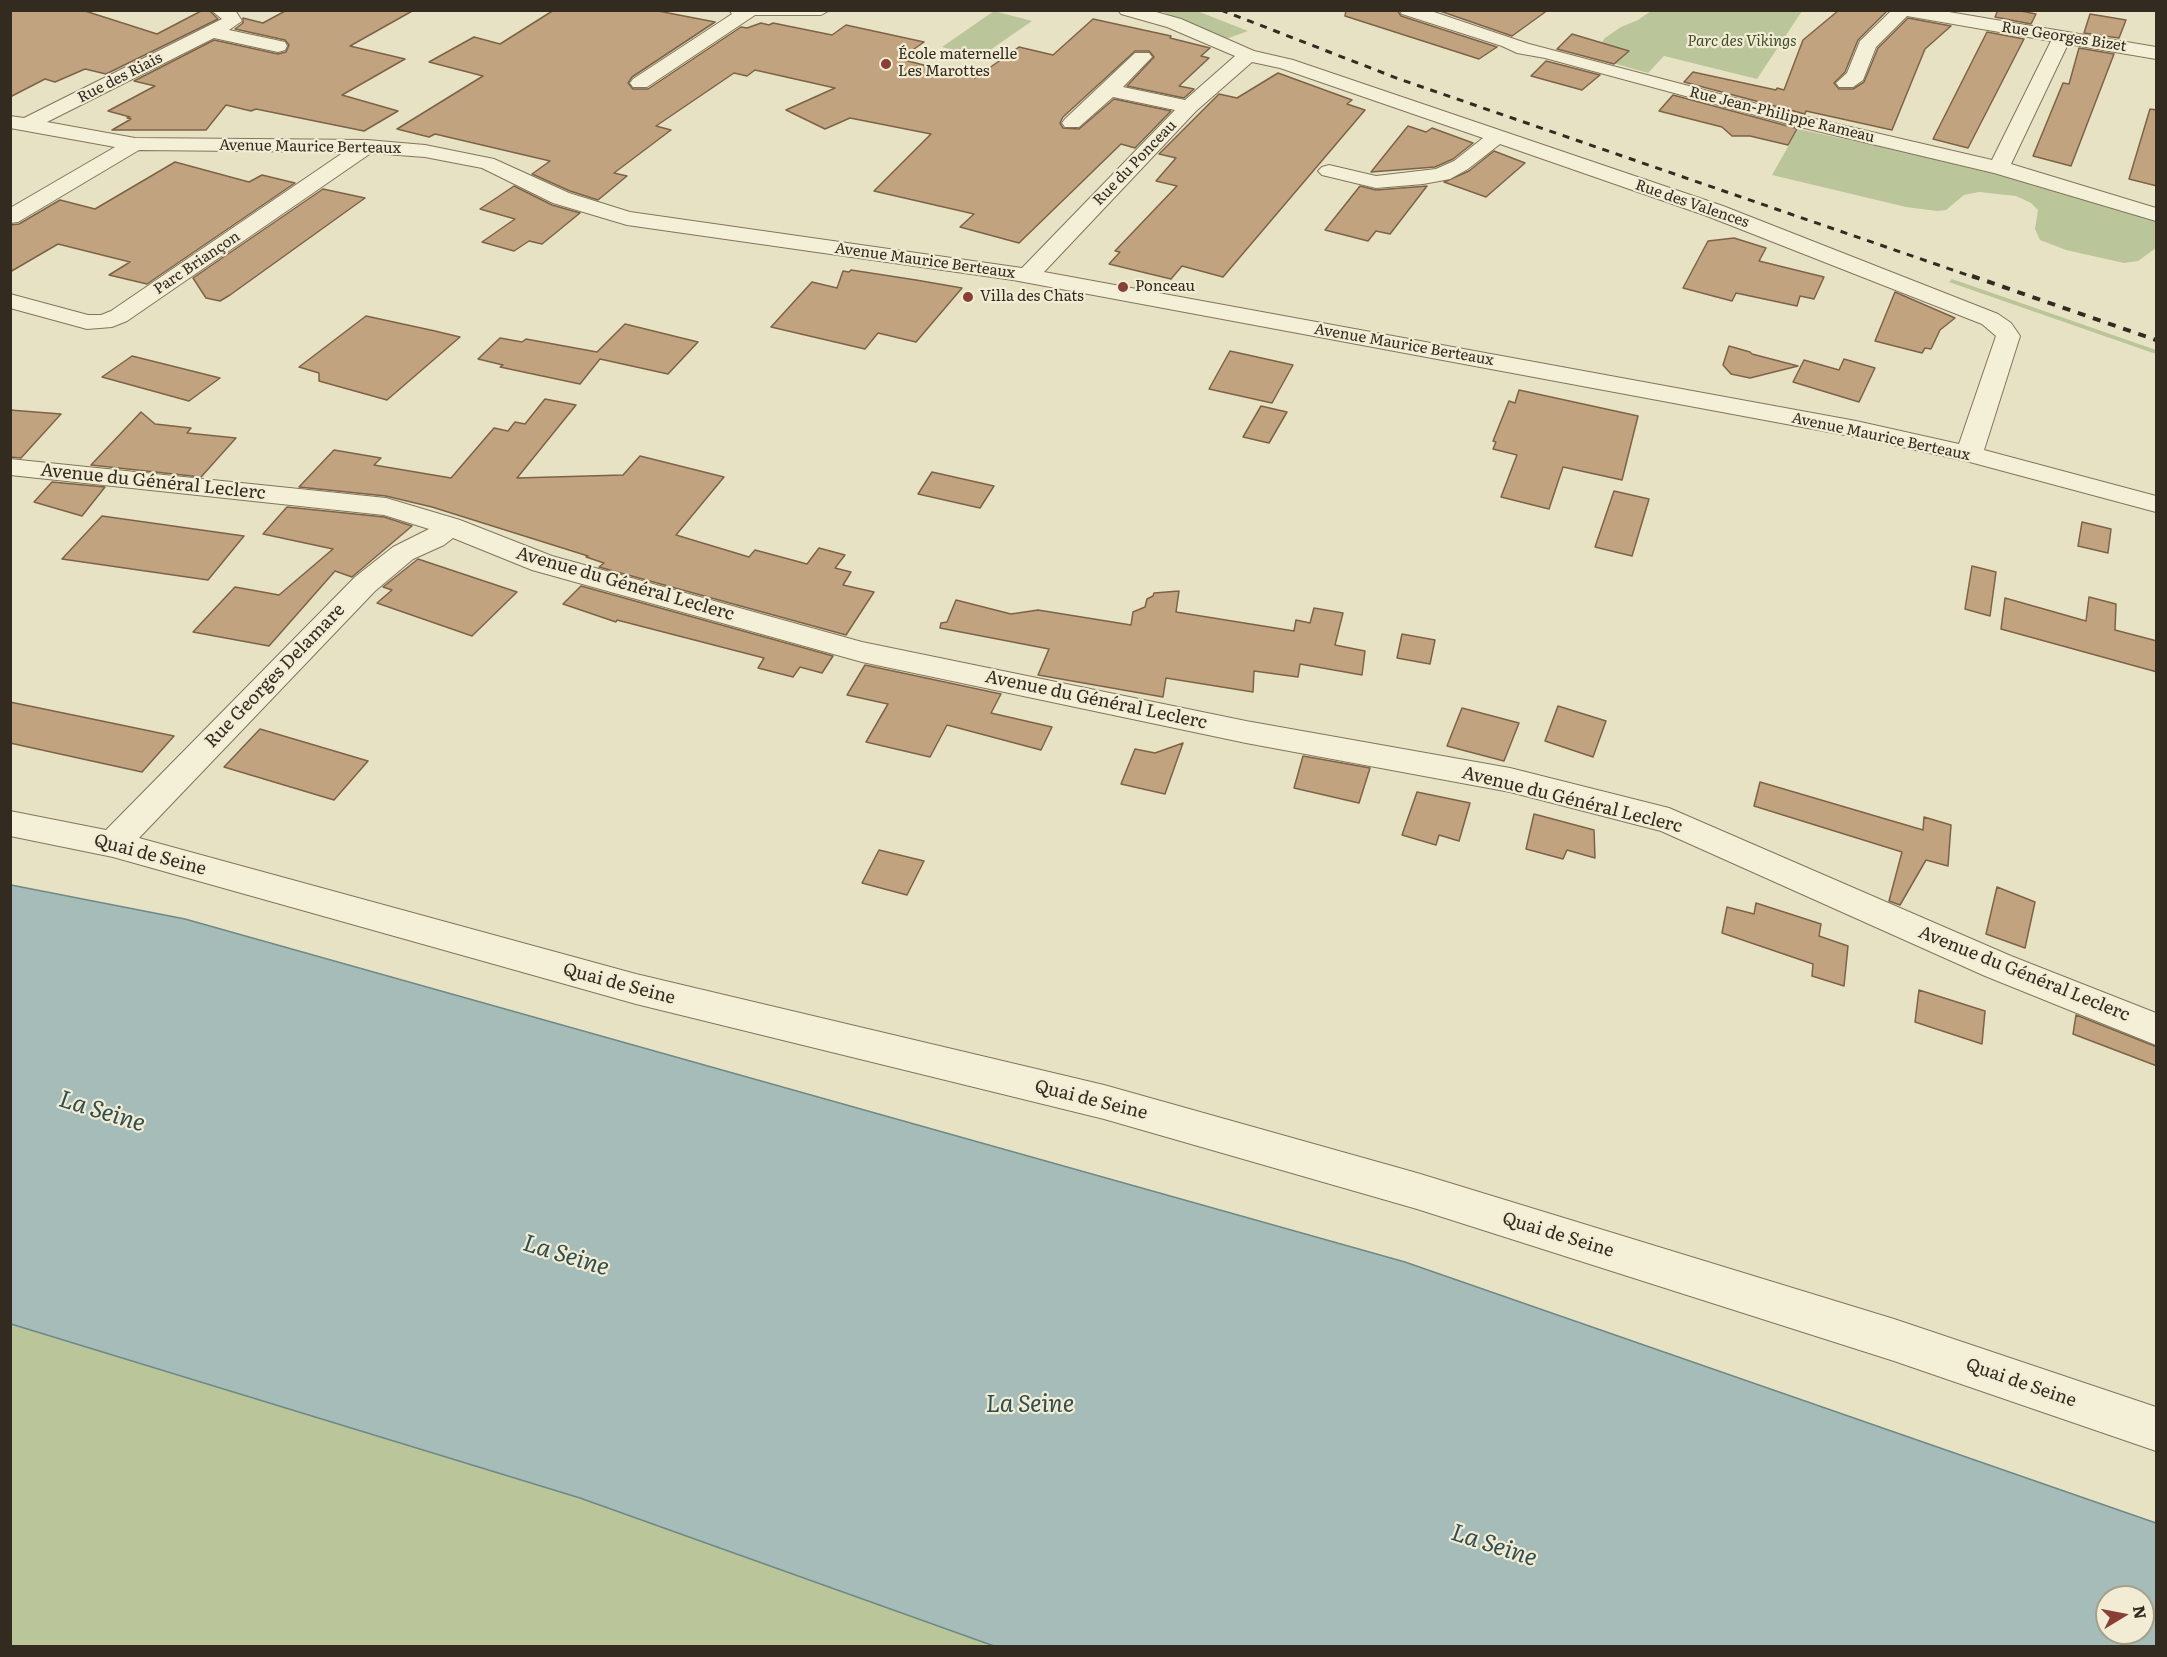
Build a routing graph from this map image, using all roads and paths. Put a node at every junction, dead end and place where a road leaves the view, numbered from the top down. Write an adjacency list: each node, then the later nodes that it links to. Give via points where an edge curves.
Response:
1 (220, 10): 8 (street, Rue des Riais, via 233,21)
2 (738, 10): 5 (street)
3 (820, 10): 5 (street)
4 (1408, 10): 23 (street, Rue Jean-Philippe Rameau, via 1524,49 1803,122)
5 (749, 11): 14 (street)
6 (1126, 11): 12 (street, Rue des Valences, via 1184,26)
7 (1902, 11): 9 (street, Rue Georges Bizet); 15 (street, via 1867,45 1856,76)
8 (212, 32): 10 (street); 18 (street, Rue des Riais)
9 (2062, 37): 11 (street, Rue Georges Bizet); 23 (street)
10 (278, 46)
11 (2157, 52)
12 (1248, 55): 17 (street, Rue du Ponceau); 20 (street, Rue des Valences, via 1286,64)
13 (1142, 57): 16 (street)
14 (640, 83)
15 (1846, 83)
16 (1109, 90): 17 (street); 19 (street)
17 (1189, 106): 28 (street, Rue du Ponceau)
18 (19, 123): 21 (street, Avenue Maurice Berteaux)
19 (1072, 123)
20 (1497, 137): 24 (street, via 1461,165 1423,178 1376,182); 30 (street, Rue des Valences, via 1715,211 1990,319 2008,336)
21 (135, 144): 22 (street, Avenue Maurice Berteaux); 27 (street)
22 (367, 146): 28 (street, Avenue Maurice Berteaux, via 487,163 561,198 627,218); 29 (street, Parc Briançon, via 119,316 104,322 87,322)
23 (2001, 165): 25 (street); 26 (street, Rue Jean-Philippe Rameau)
24 (1329, 171)
25 (2157, 195)
26 (2157, 215)
27 (10, 217)
28 (1027, 276): 30 (street, Avenue Maurice Berteaux, via 1856,429)
29 (10, 301)
30 (1969, 454): 32 (street, Avenue Maurice Berteaux)
31 (10, 467): 33 (street, Avenue du Général Leclerc, via 386,507)
32 (2157, 504)
33 (450, 526): 35 (street, Rue Georges Delamare, via 434,539 403,553 365,584); 36 (street, Avenue du Général Leclerc, via 542,563 862,652 1246,732 1510,780 1669,821 1998,966)
34 (10, 823): 35 (street, Quai de Seine)
35 (113, 844): 37 (street, Quai de Seine, via 636,989 1104,1102 1394,1185 1894,1340)
36 (2157, 1029)
37 (2157, 1429)

